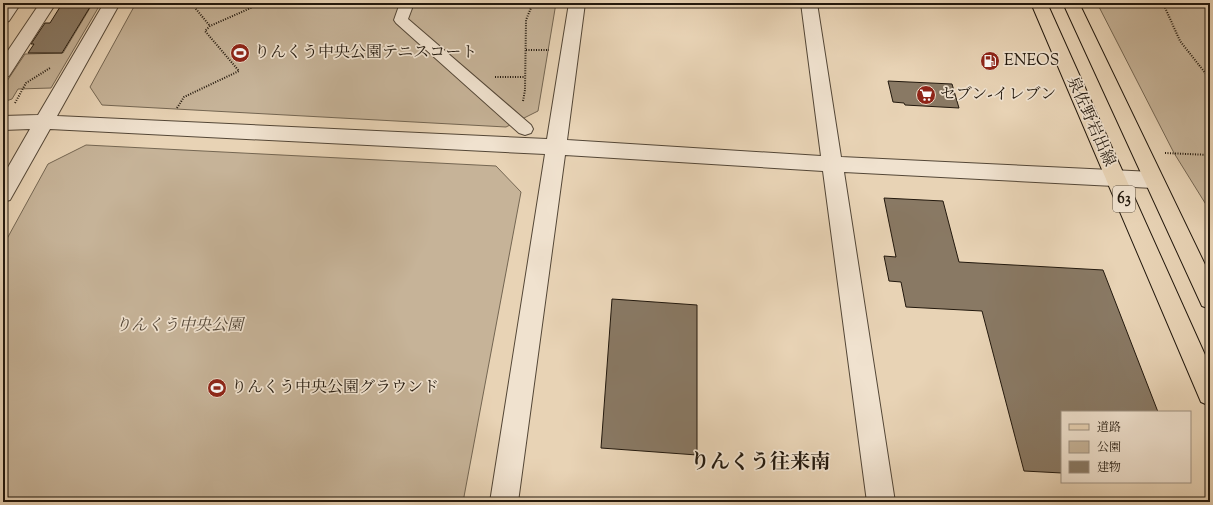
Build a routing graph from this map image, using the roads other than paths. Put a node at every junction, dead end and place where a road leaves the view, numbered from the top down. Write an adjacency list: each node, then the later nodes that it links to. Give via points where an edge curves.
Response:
1 (13, 3): 9 (street)
2 (48, 3): 10 (street)
3 (112, 3): 11 (street)
4 (407, 3): 13 (street, via 401,20)
5 (577, 3): 14 (street)
6 (809, 3): 15 (street)
7 (1039, 3): 16 (main road, 泉佐野岩出線 / 63)
8 (1071, 3): 17 (main road, 泉佐野岩出線 / 63)
9 (3, 16)
10 (3, 72)
11 (45, 122): 12 (street); 14 (street); 18 (street)
12 (3, 124)
13 (525, 130)
14 (556, 147): 15 (street); 21 (street)
15 (832, 164): 16 (street); 22 (street)
16 (1115, 178): 17 (street); 20 (main road, 泉佐野岩出線 / 63)
17 (1153, 180): 19 (main road, 泉佐野岩出線 / 63)
18 (3, 194)
19 (1210, 299)
20 (1210, 394)
21 (504, 502)
22 (880, 502)

